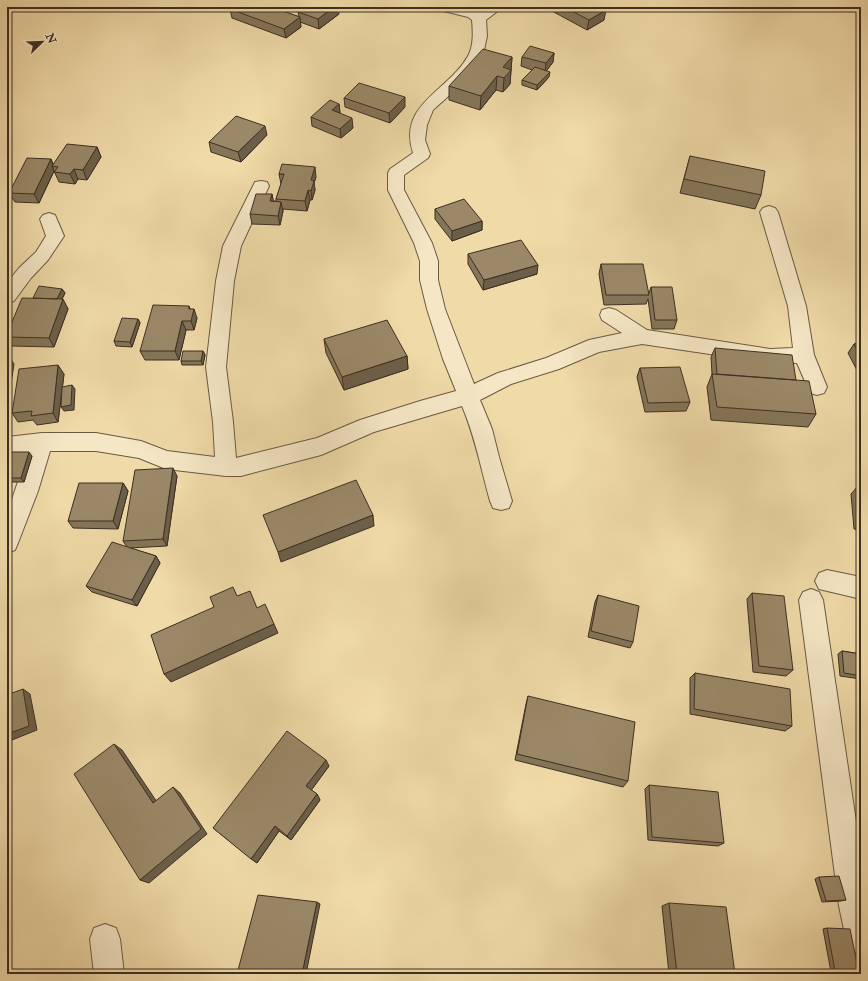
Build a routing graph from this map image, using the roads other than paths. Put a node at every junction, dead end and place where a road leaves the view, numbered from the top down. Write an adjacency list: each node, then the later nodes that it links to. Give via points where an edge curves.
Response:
1 (445, 7): 3 (street)
2 (496, 7): 3 (street)
3 (480, 18): 12 (street, via 476,55 458,80 426,108 419,125 417,140 422,154 396,173 396,190 424,243 436,309)
4 (262, 186): 15 (street, via 232,246 225,281 216,367)
5 (769, 212): 10 (street, via 797,306)
6 (49, 219): 7 (street, via 55,236 42,256)
7 (7, 296)
8 (609, 315): 9 (street)
9 (642, 337): 10 (street, via 770,356); 12 (street, via 596,345 552,364 505,378)
10 (804, 355): 11 (street)
11 (817, 386)
12 (469, 396): 15 (street, via 367,426 321,446 241,467); 16 (street, via 482,429)
13 (42, 442): 14 (street); 15 (street, via 96,442 141,450 166,460); 17 (street)
14 (7, 446)
15 (226, 467)
16 (501, 502)
17 (7, 543)
18 (861, 588): 20 (street, via 819,590 854,906)
19 (105, 939): 21 (street)
20 (861, 939)
21 (109, 974)

